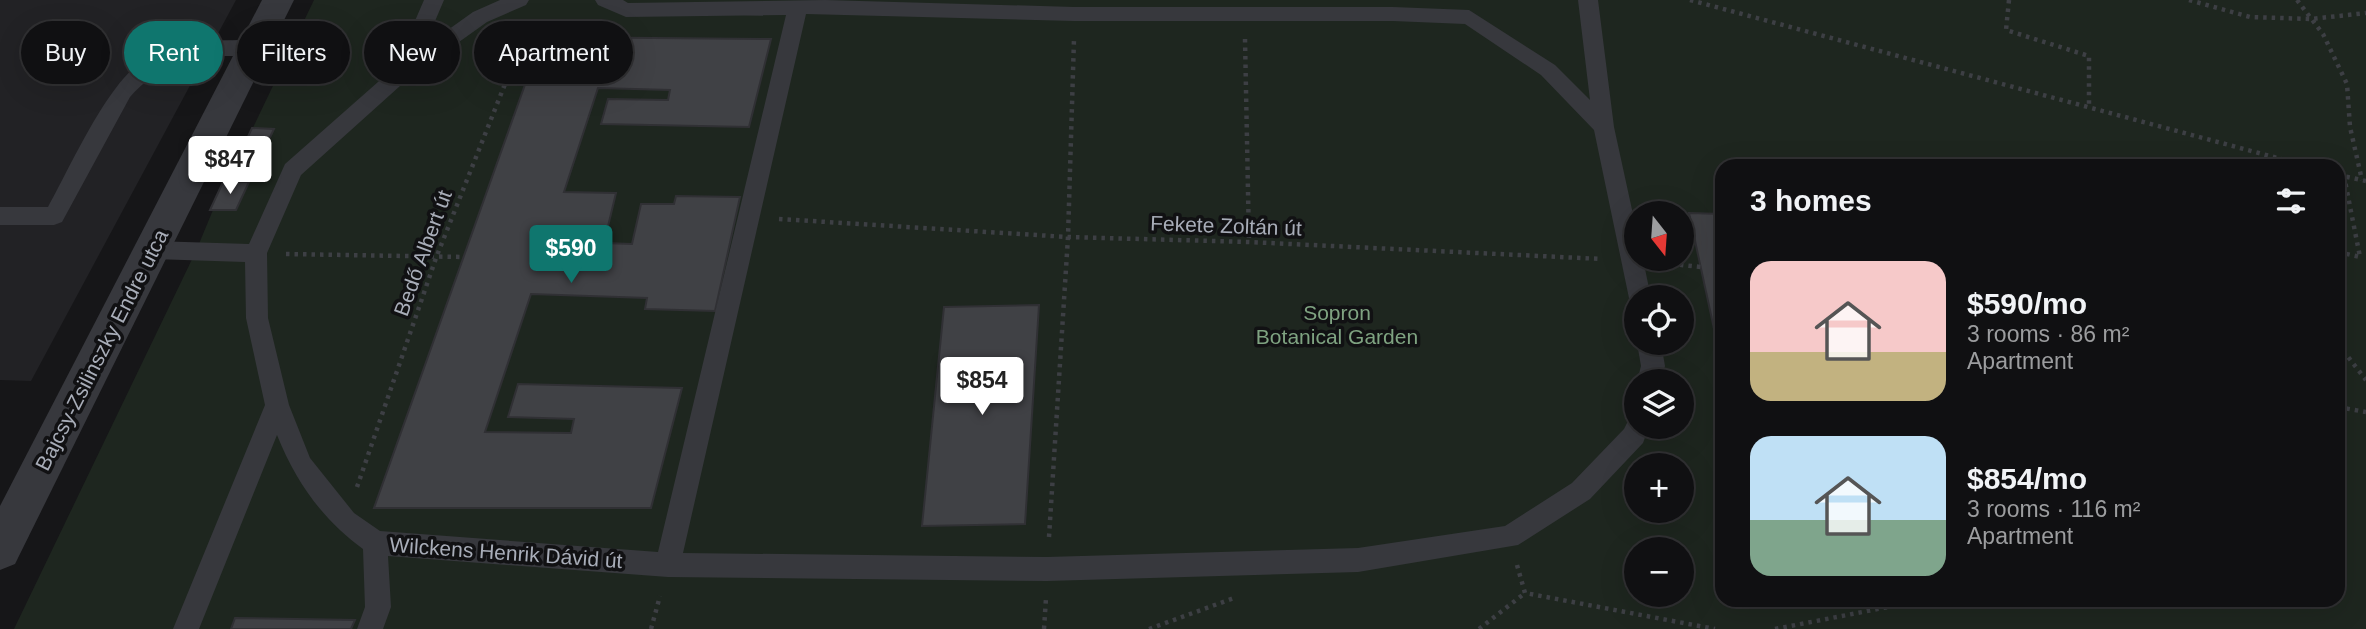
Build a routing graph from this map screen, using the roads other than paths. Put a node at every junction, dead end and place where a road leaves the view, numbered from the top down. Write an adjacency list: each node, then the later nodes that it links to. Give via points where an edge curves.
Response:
1 (278, 0): 8 (street, Bajcsy-Zsilinszky Endre utca)
2 (434, 0): 9 (lane)
3 (605, 0): 6 (lane, via 626,10)
4 (1588, 0): 14 (lane)
5 (526, 6): 10 (lane, Wilckens Henrik Dávid út, via 480,17)
6 (798, 7): 7 (lane); 23 (lane)
7 (1075, 7): 14 (lane, via 1469,17 1548,70)
8 (268, 21)
9 (425, 21)
10 (460, 31)
11 (237, 49): 15 (lane, via 188,51 137,73 54,216)
12 (237, 82): 16 (street, Bajcsy-Zsilinszky Endre utca)
13 (390, 84): 17 (lane, Wilckens Henrik Dávid út, via 293,170)
14 (1604, 127): 18 (lane)
15 (0, 216)
16 (153, 250): 17 (lane); 22 (street, Bajcsy-Zsilinszky Endre utca)
17 (256, 253): 19 (lane, Wilckens Henrik Dávid út, via 257,318)
18 (1637, 285)
19 (276, 405): 21 (lane, Wilckens Henrik Dávid út, via 300,466 345,521); 24 (lane)
20 (1630, 439): 23 (lane, Wilckens Henrik Dávid út, via 1581,491 1509,537 1358,560 1047,569)
21 (375, 543): 23 (lane, Wilckens Henrik Dávid út); 25 (lane, via 377,607)
22 (0, 550)
23 (668, 565)
24 (186, 629)
25 (370, 629)

